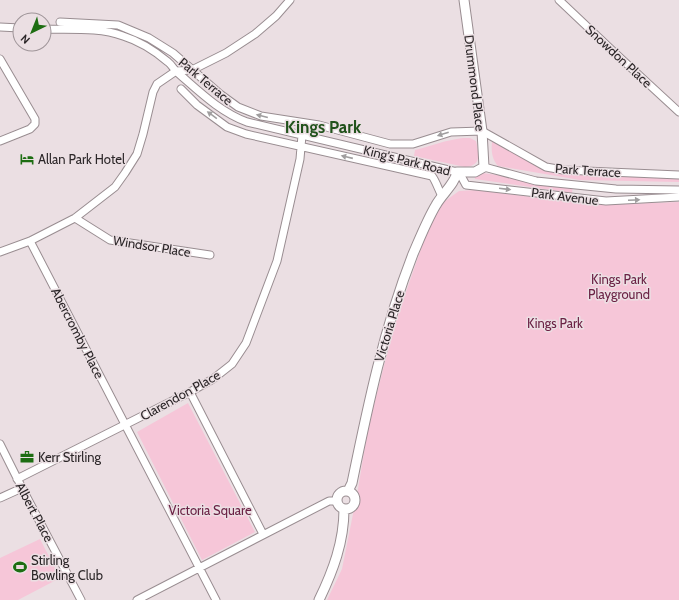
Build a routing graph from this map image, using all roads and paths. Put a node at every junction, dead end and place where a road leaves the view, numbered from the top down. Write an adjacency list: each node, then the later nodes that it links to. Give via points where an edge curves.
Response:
1 (290, 0): 9 (street, via 255,34 226,53)
2 (464, 0): 13 (main road, Drummond Place)
3 (561, 1): 12 (street, Snowdon Place)
4 (60, 22): 9 (street, Park Terrace, via 118,25 155,42 173,53)
5 (0, 27): 6 (street)
6 (12, 28)
7 (52, 29): 10 (street, King's Park Road, via 102,31 124,36 159,55)
8 (0, 59): 15 (street, via 35,119 35,124 30,130)
9 (192, 70): 10 (street); 13 (street, Park Terrace, one-way to 9, via 450,132 413,144 390,144 319,125 261,116 238,107)
10 (176, 71): 14 (street, King's Park Road, via 213,104 233,117); 23 (street, via 157,84 153,92 137,154 125,174 115,187)
11 (181, 89): 16 (street, one-way to 11, via 227,127 197,105)
12 (679, 112)
13 (482, 131): 17 (main road, Drummond Place); 19 (street, Park Terrace, via 546,167)
14 (302, 135): 16 (street, Clarendon Place); 18 (street, King's Park Road)
15 (0, 141)
16 (300, 147): 21 (street, one-way to 16, via 432,176); 27 (street, Clarendon Place, via 276,261 246,343 232,364)
17 (484, 167): 18 (main road, King's Park Road, via 475,172); 20 (street, King's Park Road, via 543,182 616,189)
18 (458, 172): 21 (main road, Victoria Place); 22 (street, Park Avenue, one-way to 22, via 466,185 606,201)
19 (679, 175)
20 (679, 190)
21 (442, 196): 32 (main road, Victoria Place, via 422,232 398,294 382,345 352,483)
22 (679, 197)
23 (75, 218): 24 (street); 26 (street, Windsor Place, via 110,240)
24 (30, 241): 25 (street); 28 (street, Abercromby Place)
25 (0, 252)
26 (210, 255)
27 (190, 392): 28 (street, Clarendon Place); 36 (street)
28 (125, 426): 30 (street, Clarendon Place); 37 (street)
29 (0, 444): 30 (street, Albert Place)
30 (17, 479): 31 (street, Albert Place)
31 (22, 488): 33 (street); 38 (street, Albert Place)
32 (348, 491): 34 (main road, via 340,494); 35 (main road, via 353,494 355,502 350,509)
33 (0, 498)
34 (337, 501): 35 (main road); 36 (street, via 329,501)
35 (344, 509): 41 (main road, via 344,526 337,558)
36 (263, 534): 37 (street)
37 (200, 567): 39 (street); 40 (street)
38 (81, 600)
39 (137, 600)
40 (216, 600)
41 (319, 600)

